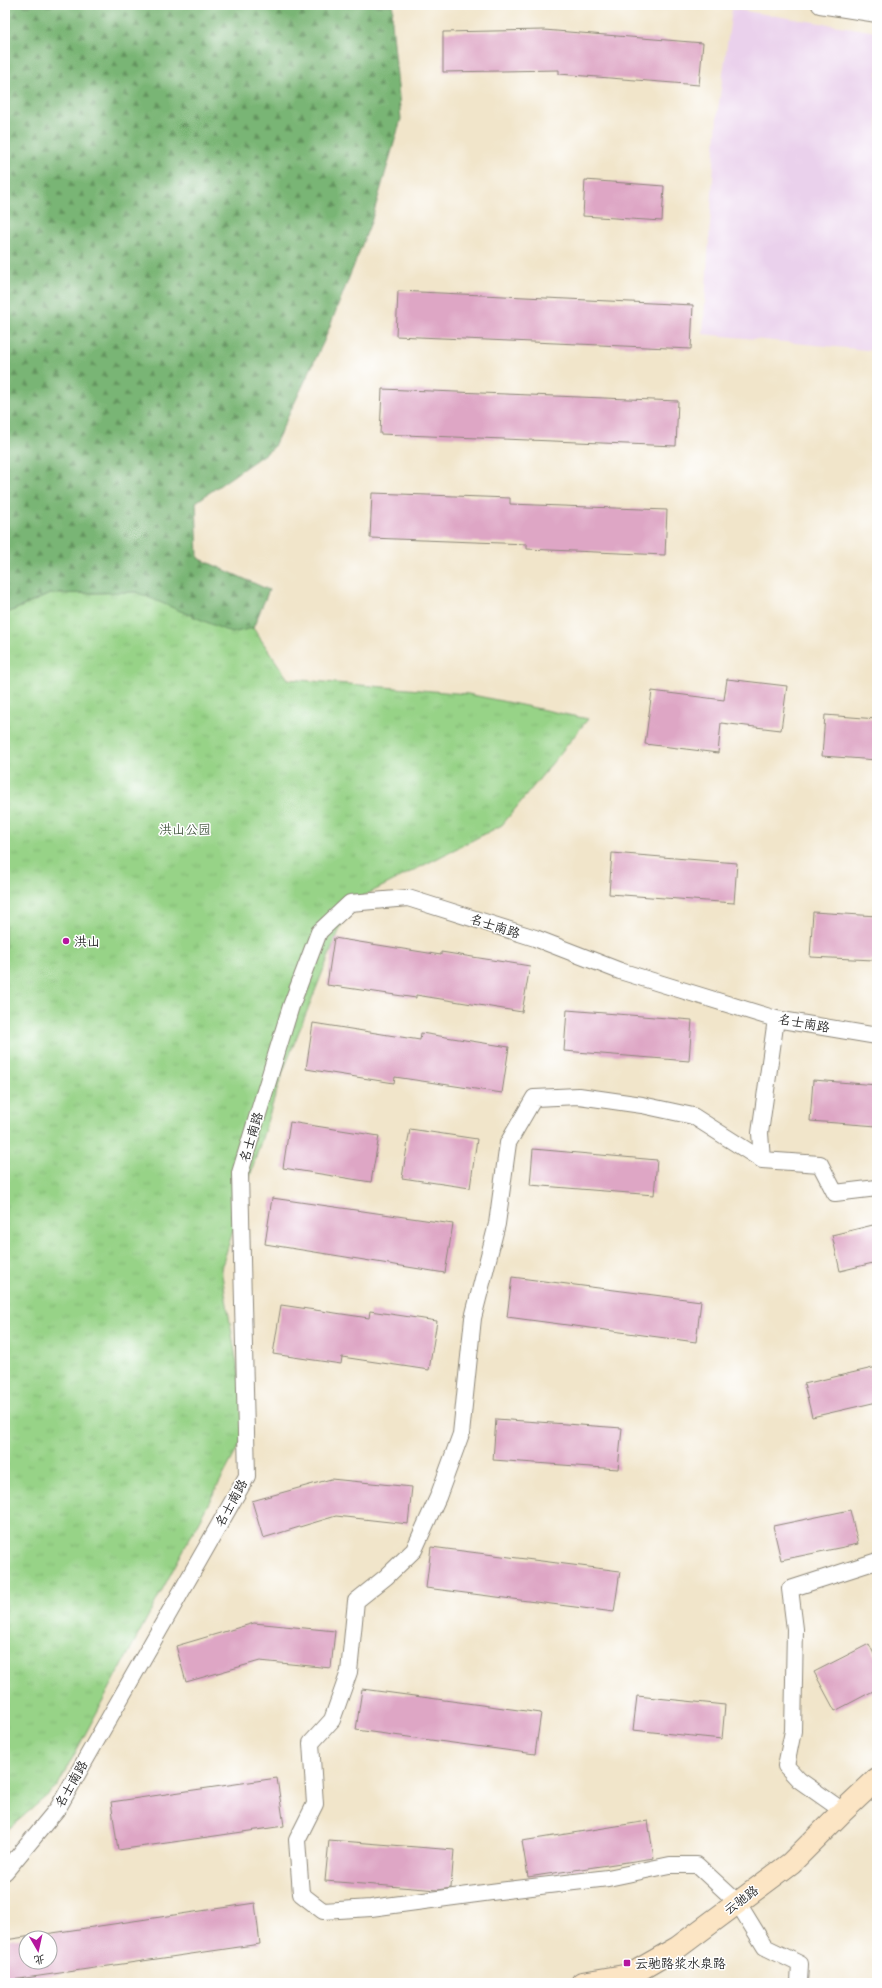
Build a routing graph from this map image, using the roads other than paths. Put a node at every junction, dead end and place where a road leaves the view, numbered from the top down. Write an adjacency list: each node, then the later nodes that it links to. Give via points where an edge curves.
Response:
1 (820, 5): 2 (street)
2 (877, 14)
3 (776, 1019): 4 (street, 名士南路); 5 (street, via 760,1133); 10 (street, 名士南路, via 620,971 535,938 408,898 350,903 319,932 291,1006 240,1173 246,1476 58,1808)
4 (877, 1036)
5 (762, 1160): 6 (street, via 820,1164 835,1193); 11 (street, via 693,1116 642,1105 579,1096 534,1098 508,1143 497,1224 473,1318 461,1434 438,1497 414,1550 356,1601 350,1672 332,1720 311,1743 315,1804 297,1840 302,1894 323,1910 371,1908 608,1878 670,1865 697,1865)
6 (877, 1188)
7 (877, 1561): 9 (street, via 790,1589 795,1629 793,1723 786,1766 799,1780)
8 (877, 1779): 9 (street, 云驰路)
9 (843, 1811): 11 (street, 云驰路, via 792,1863)
10 (5, 1872)
11 (738, 1903): 12 (street, 云驰路, via 677,1948 630,1975); 13 (street, via 765,1947 800,1964)
12 (582, 1983)
13 (799, 1983)

